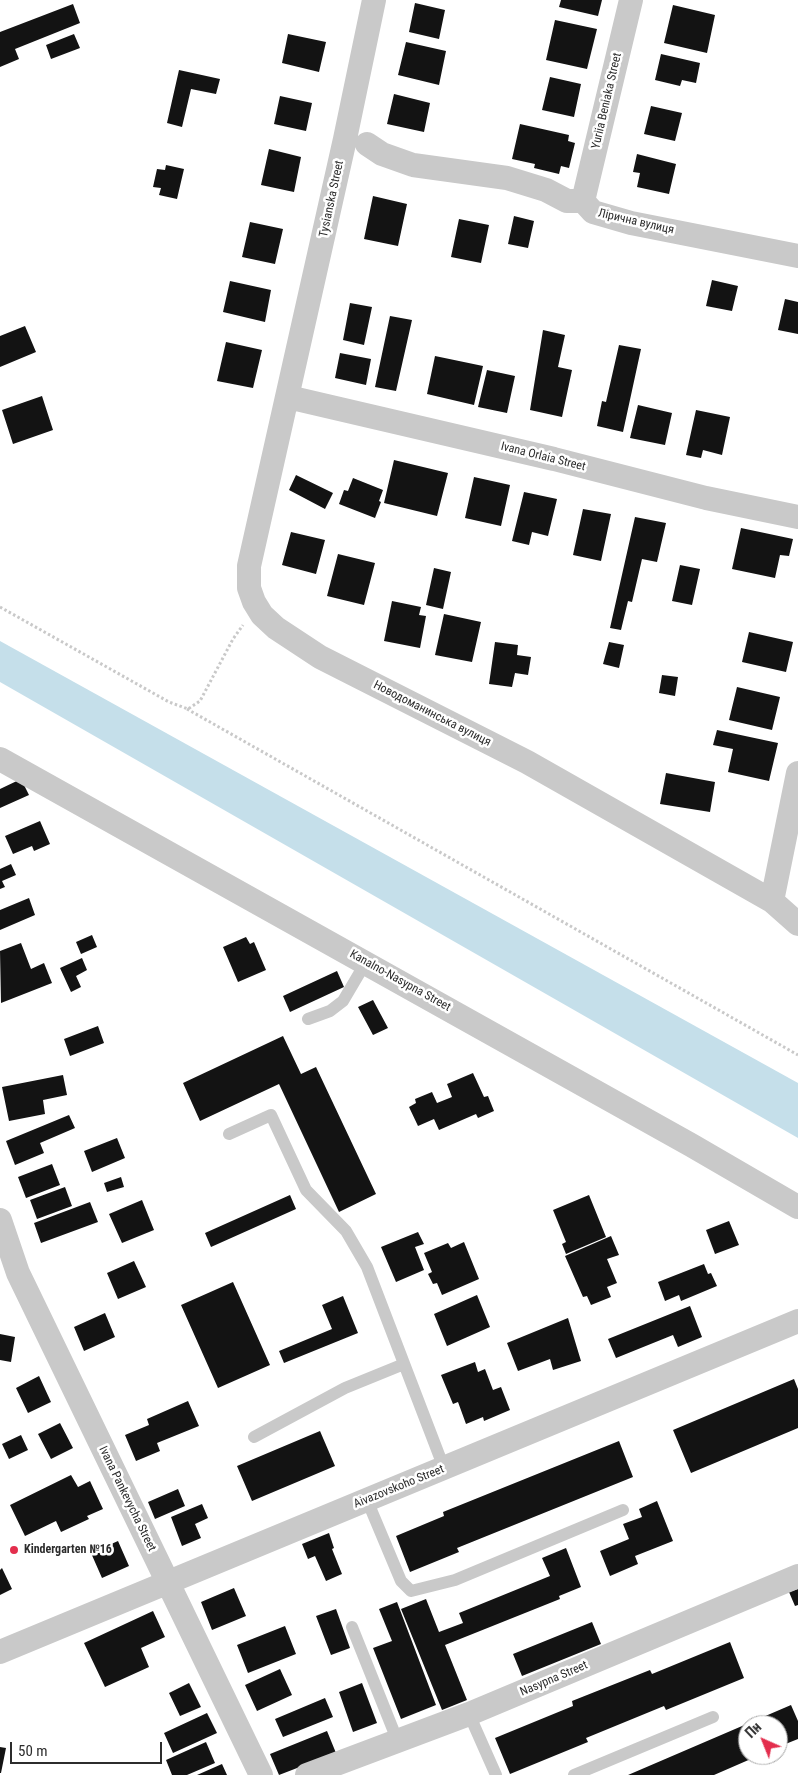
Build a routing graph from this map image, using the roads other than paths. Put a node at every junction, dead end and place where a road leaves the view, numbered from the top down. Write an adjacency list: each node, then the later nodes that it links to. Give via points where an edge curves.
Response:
1 (374, 0): 6 (street, Tysianska Street)
2 (632, 0): 4 (street, Yuriia Beniaka Street)
3 (367, 144): 4 (street, Лірична вулиця, via 382,154 413,165 506,178 546,190 568,201)
4 (583, 201): 5 (street, Лірична вулиця, via 593,212 631,223)
5 (798, 256)
6 (288, 397): 7 (street, Ivana Orlaia Street, via 706,498); 10 (street, Новодоманинська вулиця, via 249,566 249,588 262,616 320,657 527,762)
7 (798, 517)
8 (0, 759): 12 (street, Kanalno-Nasypna Street)
9 (798, 773): 10 (street)
10 (772, 900): 11 (street, Новодоманинська вулиця)
11 (798, 924)
12 (366, 962): 13 (lane, via 343,1001 330,1011); 15 (street, Kanalno-Nasypna Street)
13 (308, 1019)
14 (229, 1134): 18 (lane, via 271,1115 306,1190 346,1231 367,1267)
15 (798, 1207)
16 (0, 1220): 24 (street, Ivana Pankevycha Street, via 18,1273)
17 (798, 1321): 20 (street, Aivazovskoho Street)
18 (404, 1364): 19 (lane, via 345,1388); 20 (lane)
19 (254, 1437)
20 (444, 1468): 21 (street, Aivazovskoho Street)
21 (367, 1500): 22 (lane, via 401,1581 411,1591 455,1580); 24 (street, Aivazovskoho Street)
22 (623, 1510)
23 (798, 1576): 27 (street, Nasypna Street)
24 (167, 1581): 26 (street, Aivazovskoho Street); 30 (street, Ivana Pankevycha Street)
25 (352, 1627): 29 (lane)
26 (0, 1652)
27 (468, 1714): 29 (street, Nasypna Street); 32 (lane)
28 (712, 1717): 33 (lane)
29 (398, 1742): 31 (street, Nasypna Street)
30 (261, 1775)
31 (307, 1775)
32 (496, 1775)
33 (574, 1775)

